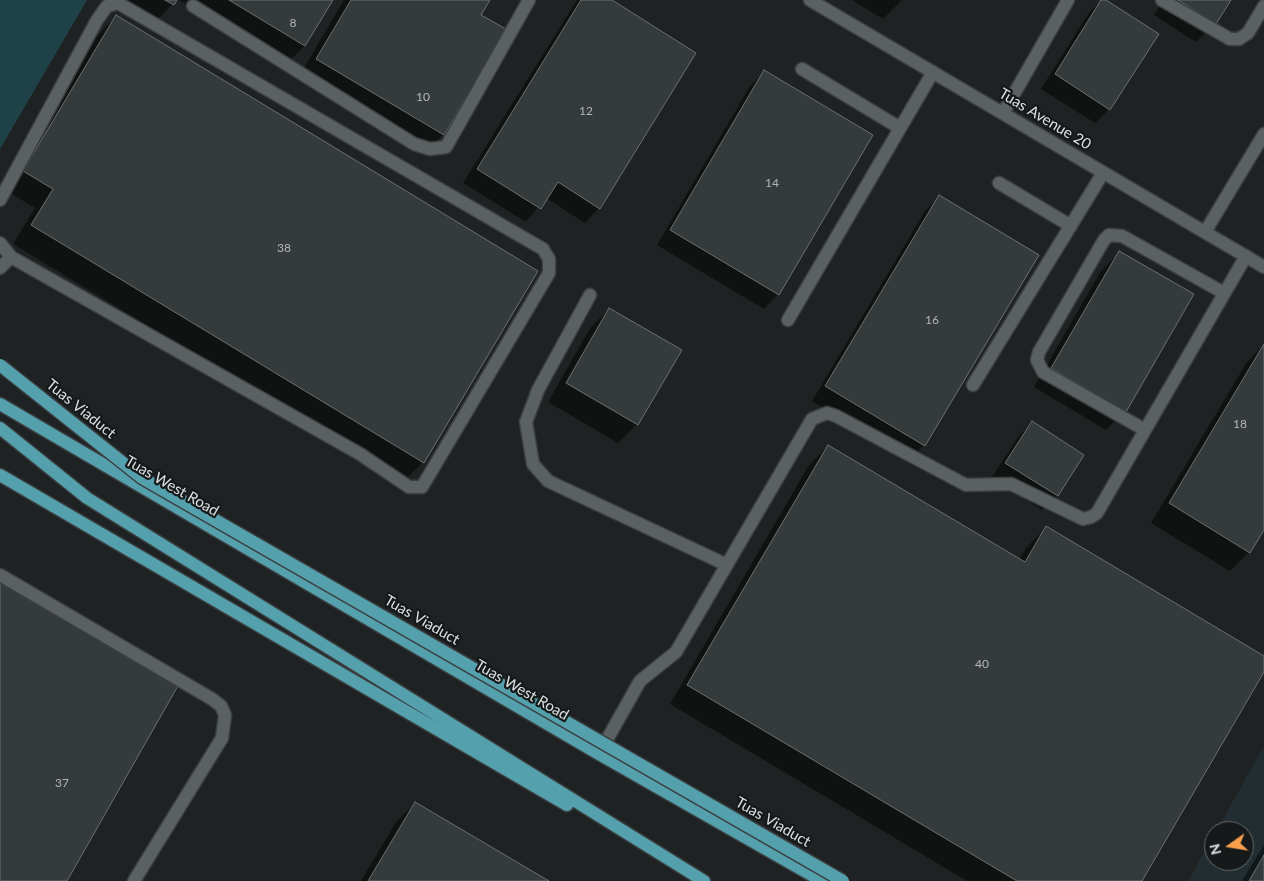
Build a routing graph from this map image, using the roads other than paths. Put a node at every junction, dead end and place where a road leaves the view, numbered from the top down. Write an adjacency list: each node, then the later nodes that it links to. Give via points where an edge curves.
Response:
1 (529, 0): 5 (street, via 446,147 430,149 414,144)
2 (810, 0): 8 (street, Tuas Avenue 20)
3 (1068, 0): 9 (street)
4 (1162, 0): 6 (street, via 1230,39 1239,39 1248,33)
5 (193, 6)
6 (1264, 6)
7 (802, 69): 10 (street)
8 (933, 72): 9 (street, Tuas Avenue 20); 10 (street)
9 (1003, 113): 12 (street, Tuas Avenue 20)
10 (900, 128): 24 (street)
11 (1264, 134): 16 (street)
12 (1103, 172): 15 (street); 16 (street, Tuas Avenue 20)
13 (999, 183): 15 (street)
14 (0, 200): 19 (street, via 97,20 107,6 118,3 543,249 549,259 549,273 422,487 409,487 360,454)
15 (1071, 226): 26 (street)
16 (1205, 232): 18 (street, Tuas Avenue 20)
17 (0, 243): 19 (street)
18 (1246, 256): 20 (street, Tuas Avenue 20); 22 (street)
19 (12, 257): 21 (street)
20 (1264, 267)
21 (0, 268)
22 (1224, 293): 29 (street); 29 (street, via 1122,236 1109,236 1039,352 1037,360 1043,372)
23 (590, 294): 31 (street, via 538,390 526,422 533,464 548,481)
24 (788, 320)
25 (0, 365): 38 (main road, Tuas Viaduct, bridge, via 142,478)
26 (973, 385)
27 (0, 404): 33 (main road, Tuas West Road)
28 (0, 428): 36 (main road, via 87,498)
29 (1145, 430): 31 (street, via 1097,513 1083,519 1011,484 966,485 836,416 820,415 812,419)
30 (0, 475): 35 (main road)
31 (727, 565): 33 (street, via 676,652 640,681)
32 (0, 575): 34 (street, via 212,699 225,714 222,738)
33 (599, 754): 37 (main road, Tuas West Road)
34 (134, 881)
35 (696, 881)
36 (704, 881)
37 (822, 881)
38 (843, 881)

